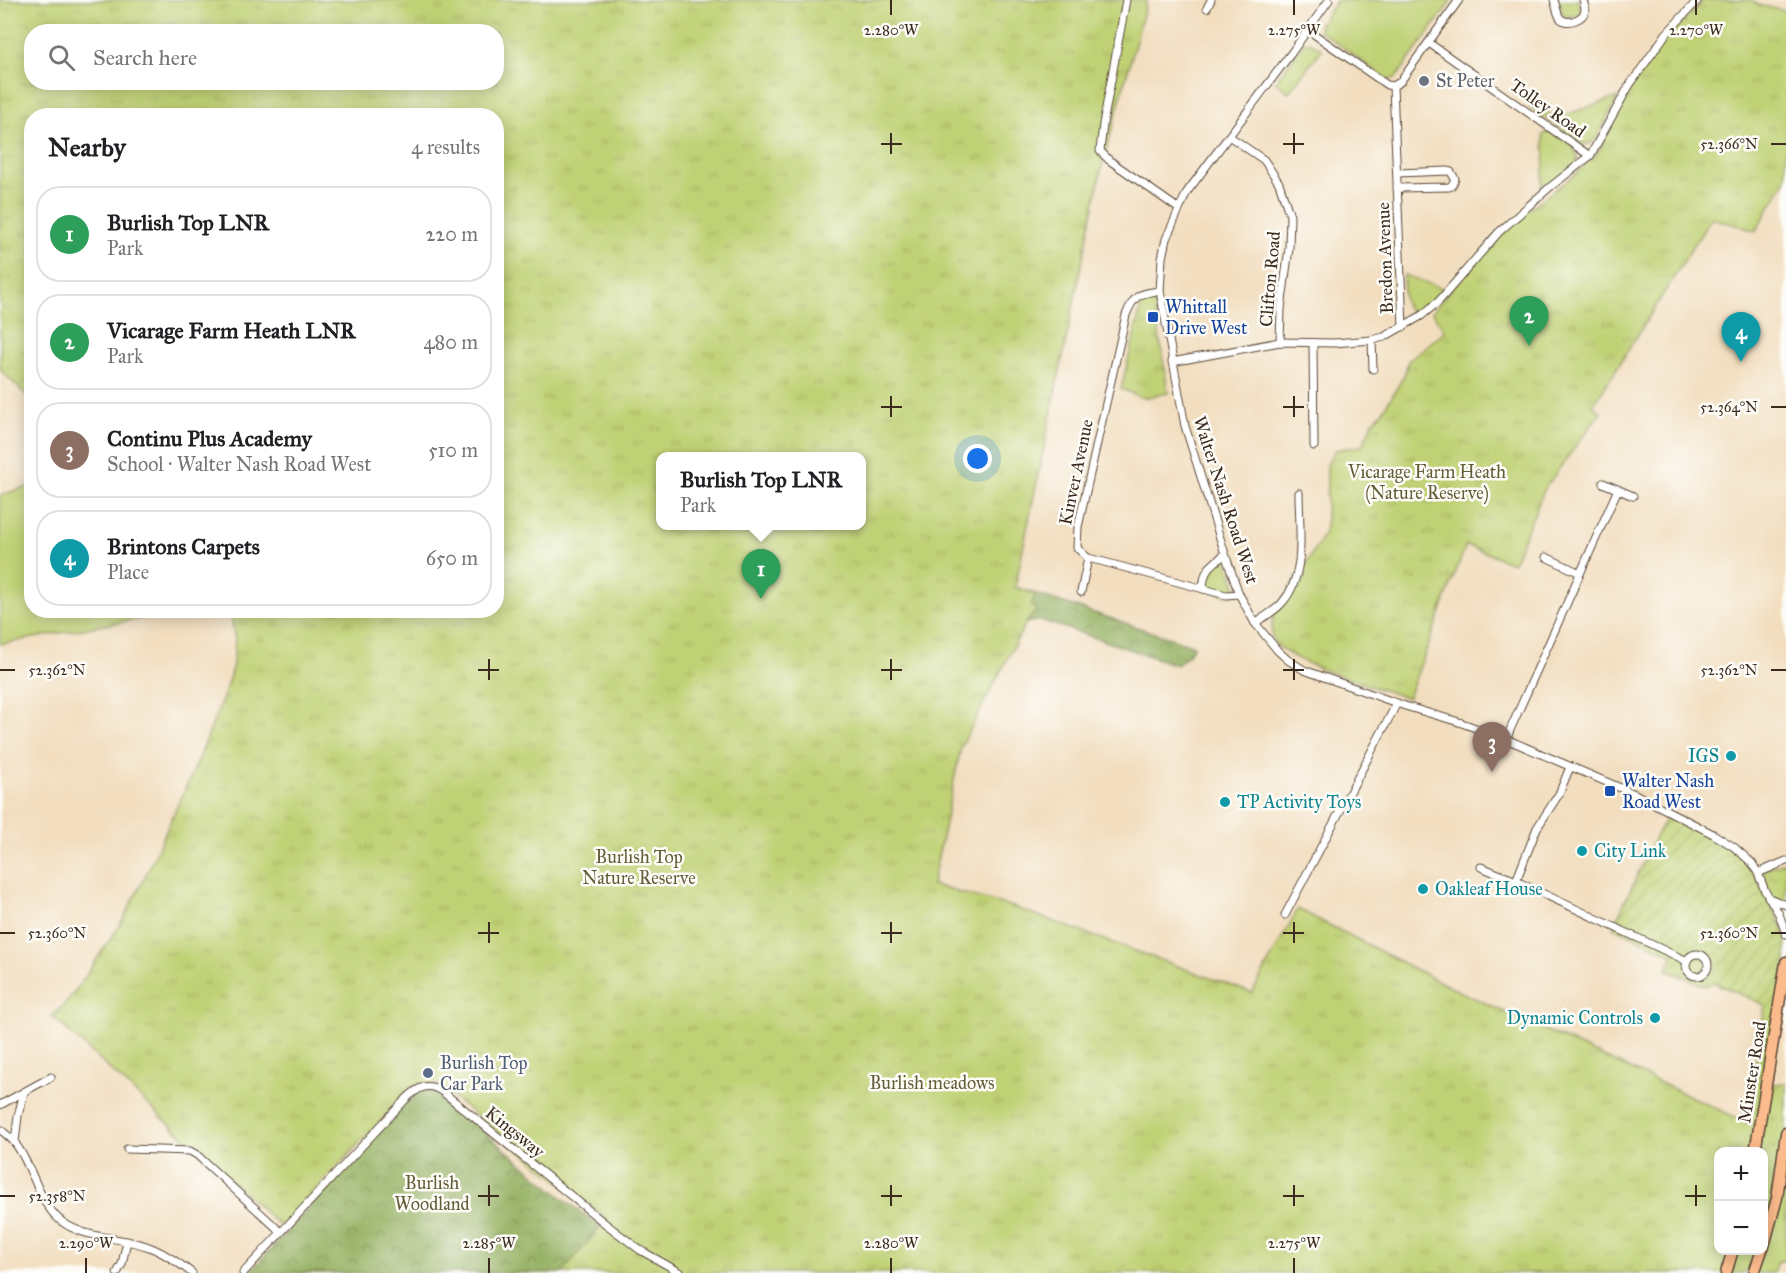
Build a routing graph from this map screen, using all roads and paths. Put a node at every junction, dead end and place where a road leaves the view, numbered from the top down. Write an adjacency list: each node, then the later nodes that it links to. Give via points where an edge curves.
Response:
1 (1126, 0): 16 (street, via 1100,151)
2 (1211, 0): 8 (street)
3 (1329, 0): 9 (street, Walter Nash Road West)
4 (1458, 0): 10 (street)
5 (1554, 0): 6 (street, via 1559,16 1568,21 1584,13)
6 (1583, 0)
7 (1698, 0): 13 (street, via 1666,34 1629,86)
8 (1207, 8)
9 (1308, 30): 11 (street); 12 (street, Walter Nash Road West)
10 (1429, 43): 11 (street); 13 (street, Tolley Road)
11 (1393, 86): 14 (street, Bredon Avenue)
12 (1229, 136): 16 (street, Walter Nash Road West, via 1187,192); 20 (street, Clifton Road, via 1264,160 1279,183 1290,216)
13 (1590, 156): 18 (street, via 1499,232 1438,300)
14 (1397, 173): 15 (street, Bredon Avenue); 15 (street, Bredon Avenue, via 1448,171 1455,179 1449,187)
15 (1397, 188): 18 (street, Bredon Avenue)
16 (1179, 209): 17 (street, Walter Nash Road West, via 1166,239)
17 (1160, 291): 22 (street, Walter Nash Road West); 31 (street, Kinver Avenue, via 1136,298 1126,315 1078,527 1077,548)
18 (1403, 327): 19 (street)
19 (1372, 340): 21 (street); 23 (street)
20 (1280, 342): 21 (street); 22 (street)
21 (1313, 343): 24 (street)
22 (1172, 362): 29 (street, Walter Nash Road West, via 1185,426)
23 (1372, 369)
24 (1314, 446)
25 (1603, 483): 26 (street)
26 (1617, 489): 28 (street); 32 (street)
27 (1299, 493): 36 (street, via 1300,555 1295,581 1281,605)
28 (1633, 496)
29 (1224, 554): 33 (street, via 1204,574); 35 (street, Walter Nash Road West)
30 (1546, 557): 32 (street)
31 (1088, 558): 33 (street); 34 (street)
32 (1580, 573): 38 (street)
33 (1203, 589): 35 (street)
34 (1081, 592)
35 (1239, 594): 36 (street, Walter Nash Road West)
36 (1255, 623): 37 (street, Walter Nash Road West, via 1288,660 1304,670)
37 (1397, 703): 38 (street, Walter Nash Road West); 46 (street)
38 (1506, 740): 39 (street, Walter Nash Road West)
39 (1570, 767): 42 (street, Walter Nash Road West, via 1637,795 1713,834 1746,857); 43 (street, via 1559,794 1537,828)
40 (1786, 861): 42 (street)
41 (1481, 867): 43 (street)
42 (1758, 873): 44 (street, Walter Nash Road West)
43 (1516, 881): 48 (street)
44 (1769, 898): 45 (street); 47 (street, Walter Nash Road West)
45 (1786, 905)
46 (1285, 915)
47 (1786, 934)
48 (1687, 961)
49 (1786, 962): 56 (main road, Minster Road)
50 (51, 1077): 51 (street)
51 (24, 1092): 52 (street); 55 (street)
52 (0, 1105)
53 (0, 1129): 55 (street)
54 (1786, 1132): 58 (main road, via 1779,1187)
55 (15, 1142): 60 (street, via 58,1220 75,1230)
56 (1756, 1147)
57 (127, 1149): 59 (street, via 190,1150)
58 (1768, 1230)
59 (281, 1232): 65 (street, Kingsway); 66 (street, Kingsway, via 405,1100 421,1086 431,1086 640,1250)
60 (127, 1241): 63 (street); 64 (street, via 171,1257)
61 (1732, 1255): 67 (main road)
62 (1761, 1255): 68 (main road)
63 (117, 1273)
64 (192, 1273)
65 (243, 1273)
66 (681, 1273)
67 (1726, 1273)
68 (1754, 1273)

